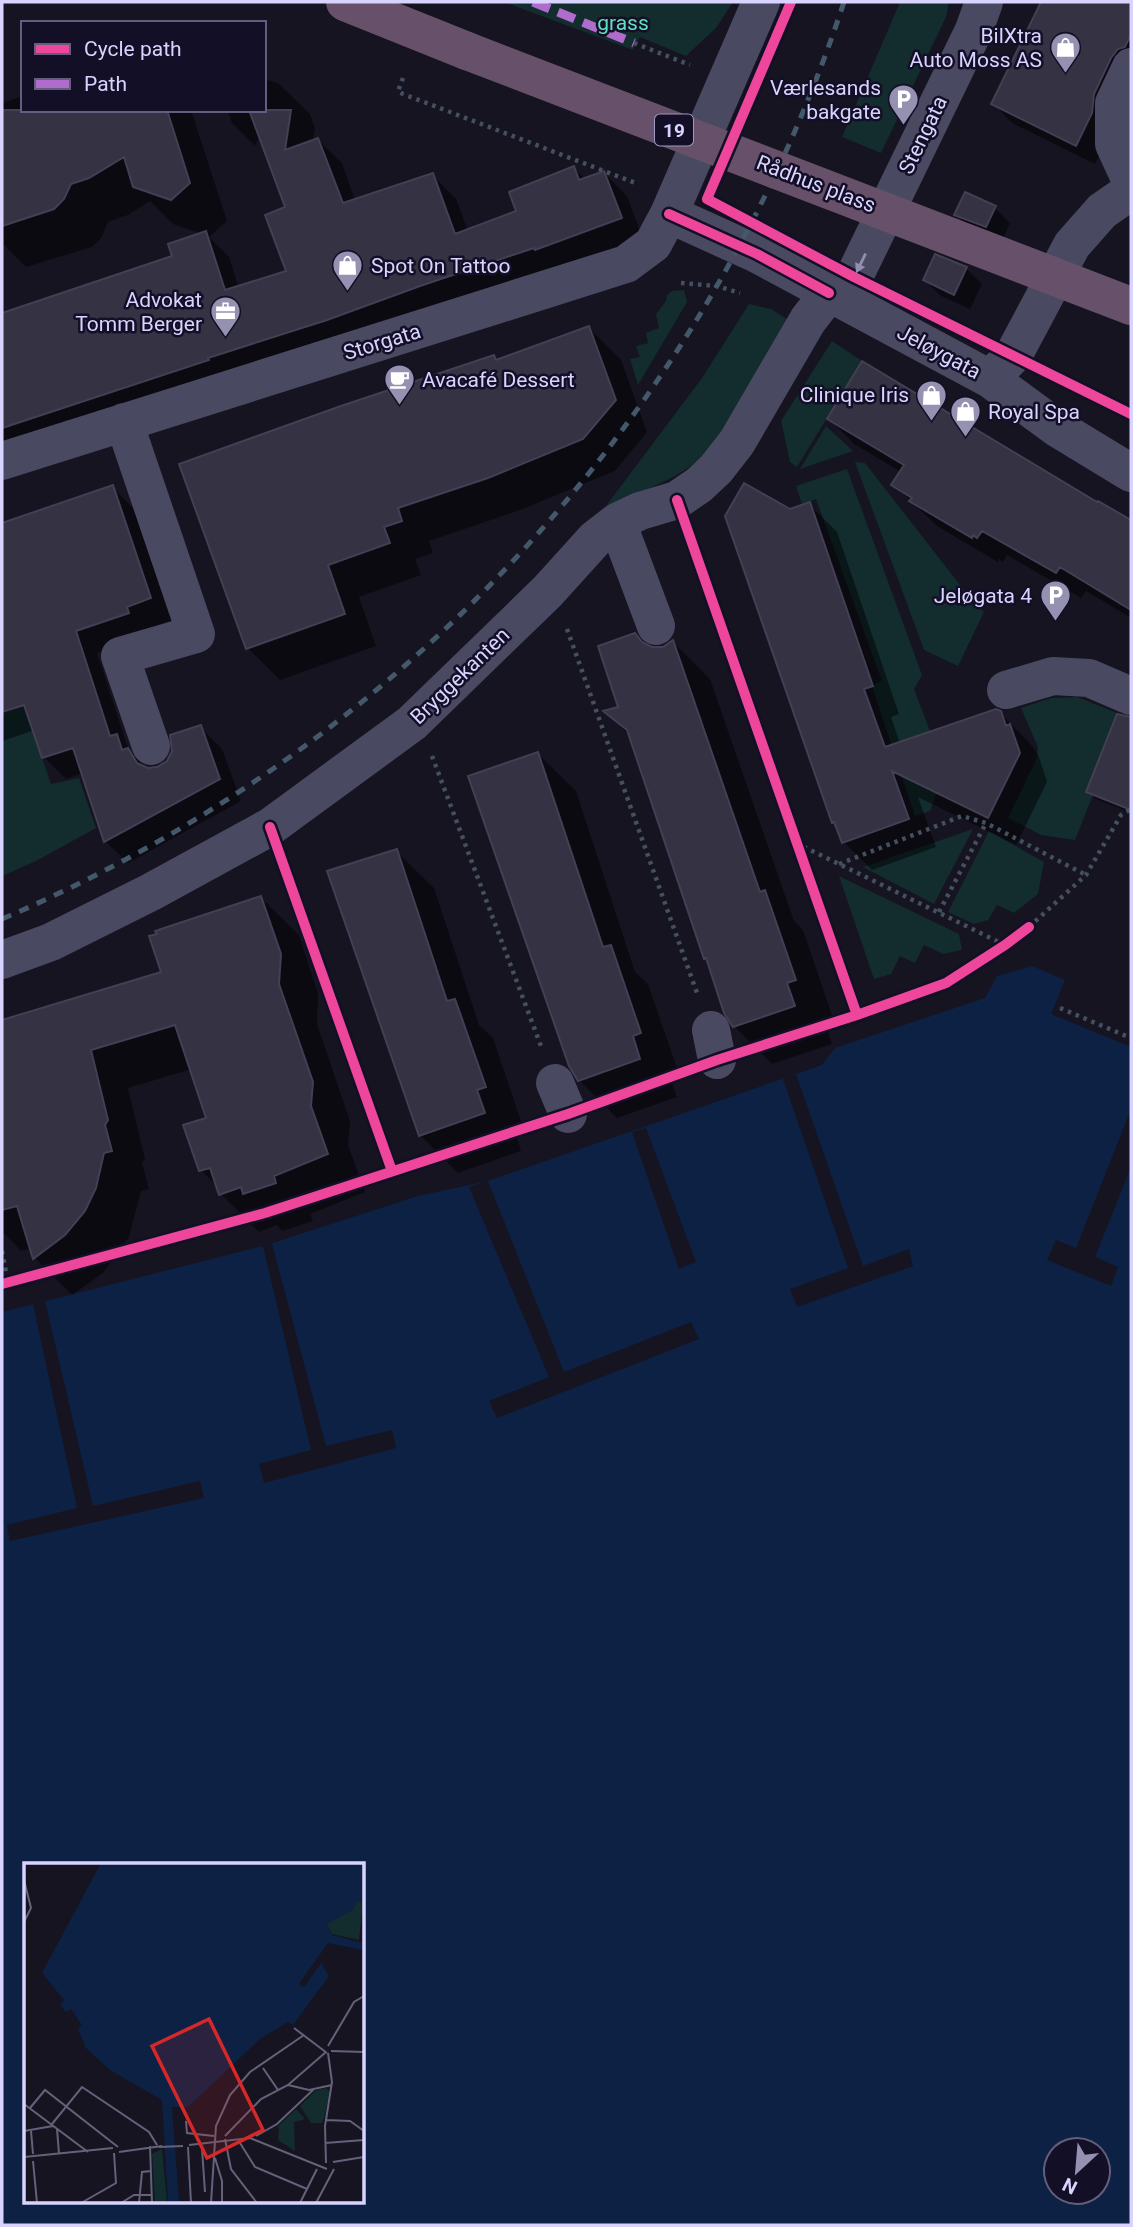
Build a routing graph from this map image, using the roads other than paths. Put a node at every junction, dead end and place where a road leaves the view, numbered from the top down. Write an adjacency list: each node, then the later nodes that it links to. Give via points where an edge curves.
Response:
1 (345, 2): 9 (highway, Rådhus plass / 19, bridge)
2 (761, 2): 7 (street, Storgata)
3 (984, 2): 8 (street, Stengata, one-way to 8, via 854,277)
4 (1131, 67): 5 (street, via 1114,103 1114,144)
5 (1131, 181)
6 (1131, 191): 10 (street, via 1102,211 1072,245)
7 (657, 200): 8 (street, Jeløygata); 11 (street, Storgata, via 653,244 626,264)
8 (829, 293): 10 (street, Jeløygata); 14 (street, Bryggekanten, via 716,469 677,500)
9 (1131, 306)
10 (1002, 367): 13 (street, Jeløygata, via 1056,428)
11 (124, 422): 12 (street, Storgata); 18 (street, via 195,634 116,645)
12 (2, 461)
13 (1131, 473)
14 (617, 522): 15 (street); 19 (street, Bryggekanten, via 412,723 270,827 126,905)
15 (656, 626)
16 (1006, 690): 17 (street, via 1053,676 1090,678)
17 (1131, 696)
18 (151, 746)
19 (2, 960)

